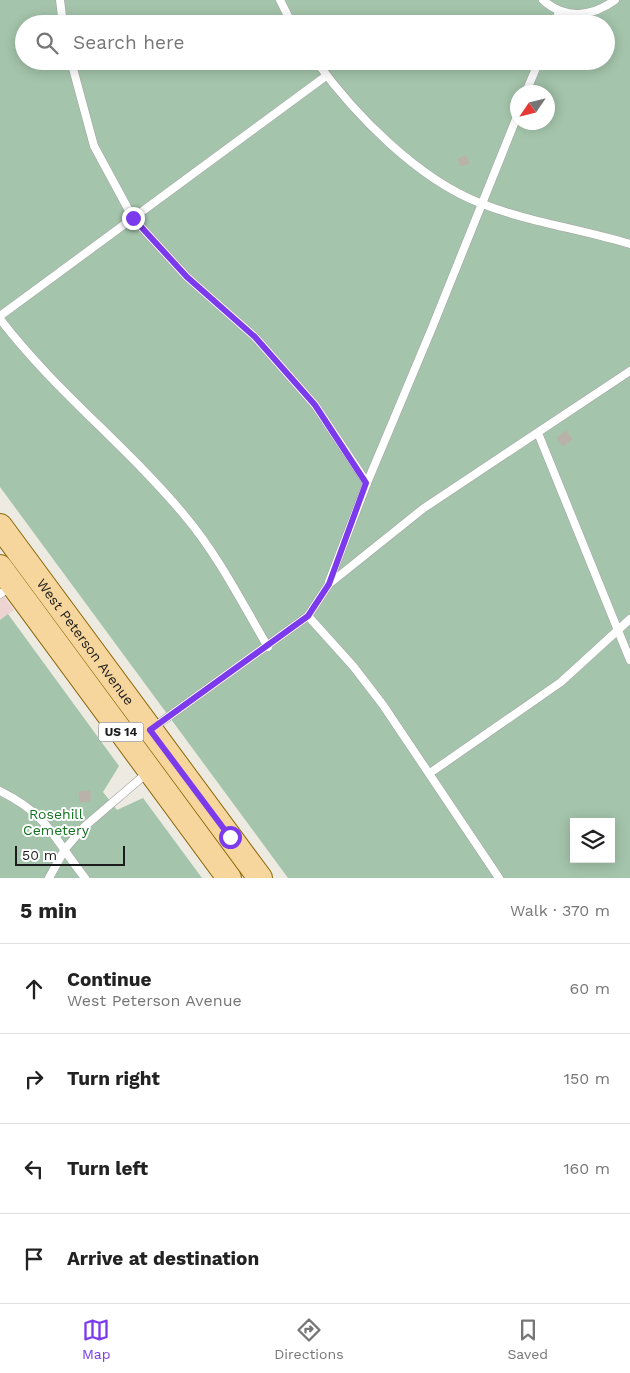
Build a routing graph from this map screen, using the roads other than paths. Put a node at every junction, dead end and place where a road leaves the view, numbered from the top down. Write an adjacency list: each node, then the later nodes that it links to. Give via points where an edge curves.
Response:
1 (60, 0): 6 (lane)
2 (280, 0): 7 (lane)
3 (543, 0): 5 (lane)
4 (615, 0): 5 (lane, via 595,12 580,15)
5 (559, 12): 8 (lane)
6 (62, 15)
7 (288, 15)
8 (558, 15)
9 (73, 70): 16 (lane, via 94,146)
10 (322, 70): 12 (lane)
11 (535, 70): 13 (lane)
12 (326, 76): 15 (lane, via 409,159 450,190); 16 (lane)
13 (529, 85)
14 (511, 130): 15 (lane)
15 (481, 204): 17 (lane); 21 (lane)
16 (133, 218): 18 (lane); 21 (lane, via 187,277 255,337 315,405)
17 (630, 244)
18 (0, 318): 28 (lane, via 49,377 186,517 214,557)
19 (630, 370): 20 (lane)
20 (538, 433): 24 (lane, via 424,508); 27 (lane)
21 (366, 483): 24 (lane)
22 (0, 526): 30 (main road, West Peterson Avenue / US 14)
23 (4, 582): 31 (main road, West Peterson Avenue / US 14)
24 (329, 584): 25 (lane)
25 (308, 616): 28 (lane); 33 (lane, via 359,674)
26 (630, 619): 27 (lane)
27 (618, 632): 29 (lane); 33 (lane, via 562,682)
28 (268, 648): 30 (lane)
29 (630, 660)
30 (150, 730): 31 (lane); 32 (main road, West Peterson Avenue / US 14)
31 (130, 744): 32 (main road, West Peterson Avenue / US 14)
32 (160, 764): 35 (lane, via 120,794); 38 (main road, West Peterson Avenue / US 14); 39 (main road, West Peterson Avenue / US 14)
33 (430, 773): 40 (lane)
34 (0, 791): 35 (lane, via 34,812)
35 (65, 849): 36 (lane); 37 (lane)
36 (49, 878)
37 (84, 878)
38 (229, 878)
39 (260, 878)
40 (499, 878)

